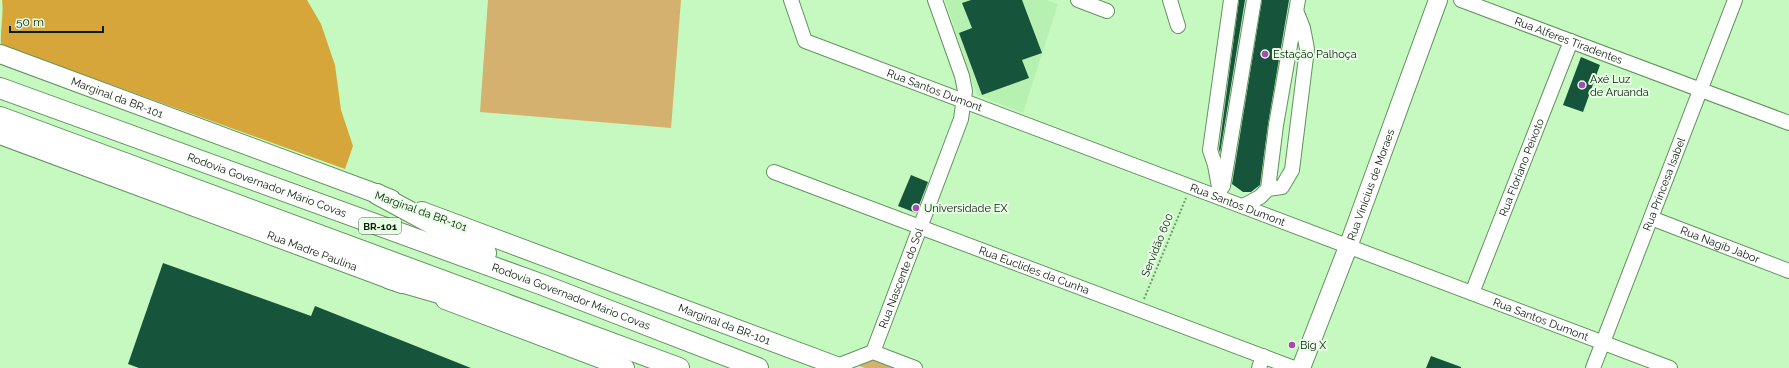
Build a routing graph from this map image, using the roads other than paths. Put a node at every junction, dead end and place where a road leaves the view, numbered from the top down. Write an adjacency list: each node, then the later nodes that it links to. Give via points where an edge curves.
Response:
1 (791, 0): 17 (street, Rua Santos Dumont, via 805,41)
2 (935, 0): 17 (street, Rua Nascente do Sol, via 962,76)
3 (1078, 0): 11 (street)
4 (1170, 0): 12 (street)
5 (1231, 0): 24 (street, via 1210,150 1216,165)
6 (1254, 0): 24 (street)
7 (1438, 0): 28 (main road, Rua Vinícius de Moraes)
8 (1461, 0): 13 (street, Rua Alferes Tiradentes)
9 (1735, 0): 16 (street, Rua Princesa Isabel)
10 (1298, 6): 22 (street, via 1276,125); 22 (street, via 1307,49 1292,170 1282,187)
11 (1107, 11)
12 (1178, 26)
13 (1571, 41): 16 (street, Rua Alferes Tiradentes); 32 (street, Rua Floriano Peixoto)
14 (5, 56): 23 (main road, Marginal da BR-101)
15 (0, 88): 31 (highway, Rodovia Governador Mário Covas / BR-101)
16 (1701, 90): 19 (street, Rua Alferes Tiradentes); 26 (street, Rua Princesa Isabel)
17 (964, 101): 24 (street, Rua Santos Dumont); 27 (street, Rua Nascente do Sol, via 961,119)
18 (0, 117): 33 (highway, BR-101)
19 (1789, 123)
20 (0, 135): 30 (main road, Rua Madre Paulina)
21 (774, 172): 27 (street, Rua Euclides da Cunha)
22 (1268, 189): 25 (street, via 1260,197)
23 (377, 194): 31 (highway); 38 (main road, Marginal da BR-101)
24 (1221, 198): 25 (street, Rua Santos Dumont)
25 (1243, 206): 28 (street, Rua Santos Dumont)
26 (1651, 218): 29 (street, Rua Nagib Jabor); 35 (street, Rua Princesa Isabel)
27 (921, 227): 36 (street, Rua Nascente do Sol); 37 (street, Rua Euclides da Cunha, via 1140,310)
28 (1348, 247): 32 (street, Rua Santos Dumont); 45 (main road, Rua Vinícius de Moraes)
29 (1789, 272)
30 (390, 280): 33 (highway); 34 (main road, Rua Madre Paulina)
31 (544, 285): 42 (highway, Rodovia Governador Mário Covas / BR-101)
32 (1472, 293): 35 (street, Rua Santos Dumont)
33 (555, 321): 41 (highway, BR-101)
34 (561, 343): 39 (main road); 40 (main road, Rua Madre Paulina)
35 (1603, 343): 46 (street, Rua Princesa Isabel); 47 (street, Rua Santos Dumont)
36 (873, 352): 38 (street); 43 (street)
37 (1261, 362): 44 (street, Rua Euclides da Cunha)
38 (839, 367)
39 (596, 368)
40 (625, 368)
41 (680, 368)
42 (758, 368)
43 (914, 368)
44 (1294, 368)
45 (1300, 368)
46 (1593, 368)
47 (1670, 368)

